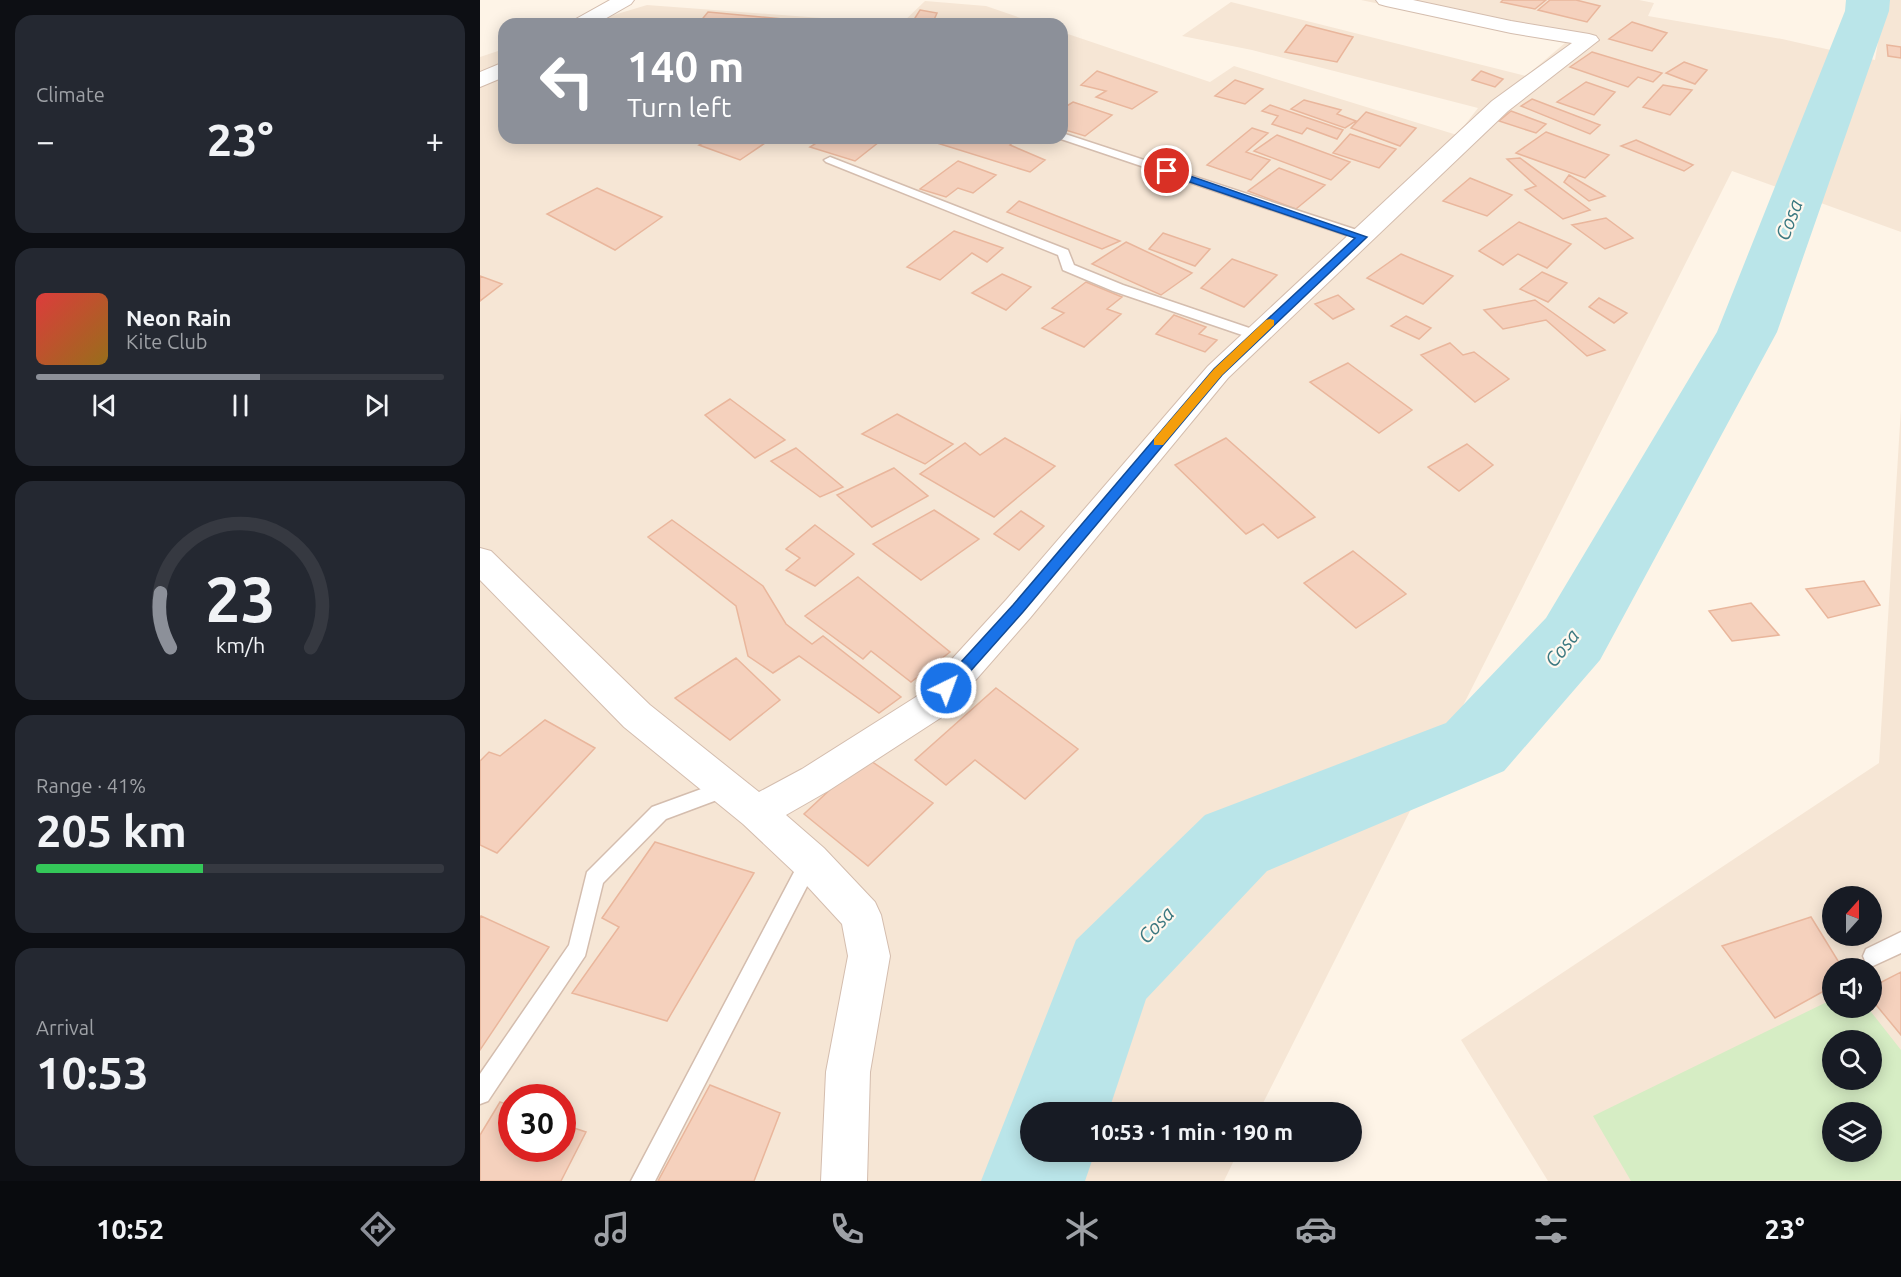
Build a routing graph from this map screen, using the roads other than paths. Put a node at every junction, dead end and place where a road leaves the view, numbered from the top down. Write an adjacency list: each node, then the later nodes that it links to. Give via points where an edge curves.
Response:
1 (624, 0): 3 (street)
2 (1386, 0): 8 (street, via 1589,40 1500,106)
3 (592, 18)
4 (498, 71): 5 (street)
5 (480, 81)
6 (1068, 138): 8 (lane)
7 (830, 160): 9 (lane, via 1064,253 1068,267 1118,288)
8 (1362, 237): 9 (street)
9 (1256, 335): 11 (street, via 1218,372 932,705 814,780)
10 (480, 560): 11 (street, via 637,716)
11 (741, 800): 12 (street); 15 (lane, via 659,813 594,878 578,949)
12 (810, 861): 16 (lane); 17 (street, via 861,915 869,956 848,1072)
13 (1901, 942): 14 (lane)
14 (1873, 956)
15 (480, 1093)
16 (643, 1181)
17 (844, 1181)

